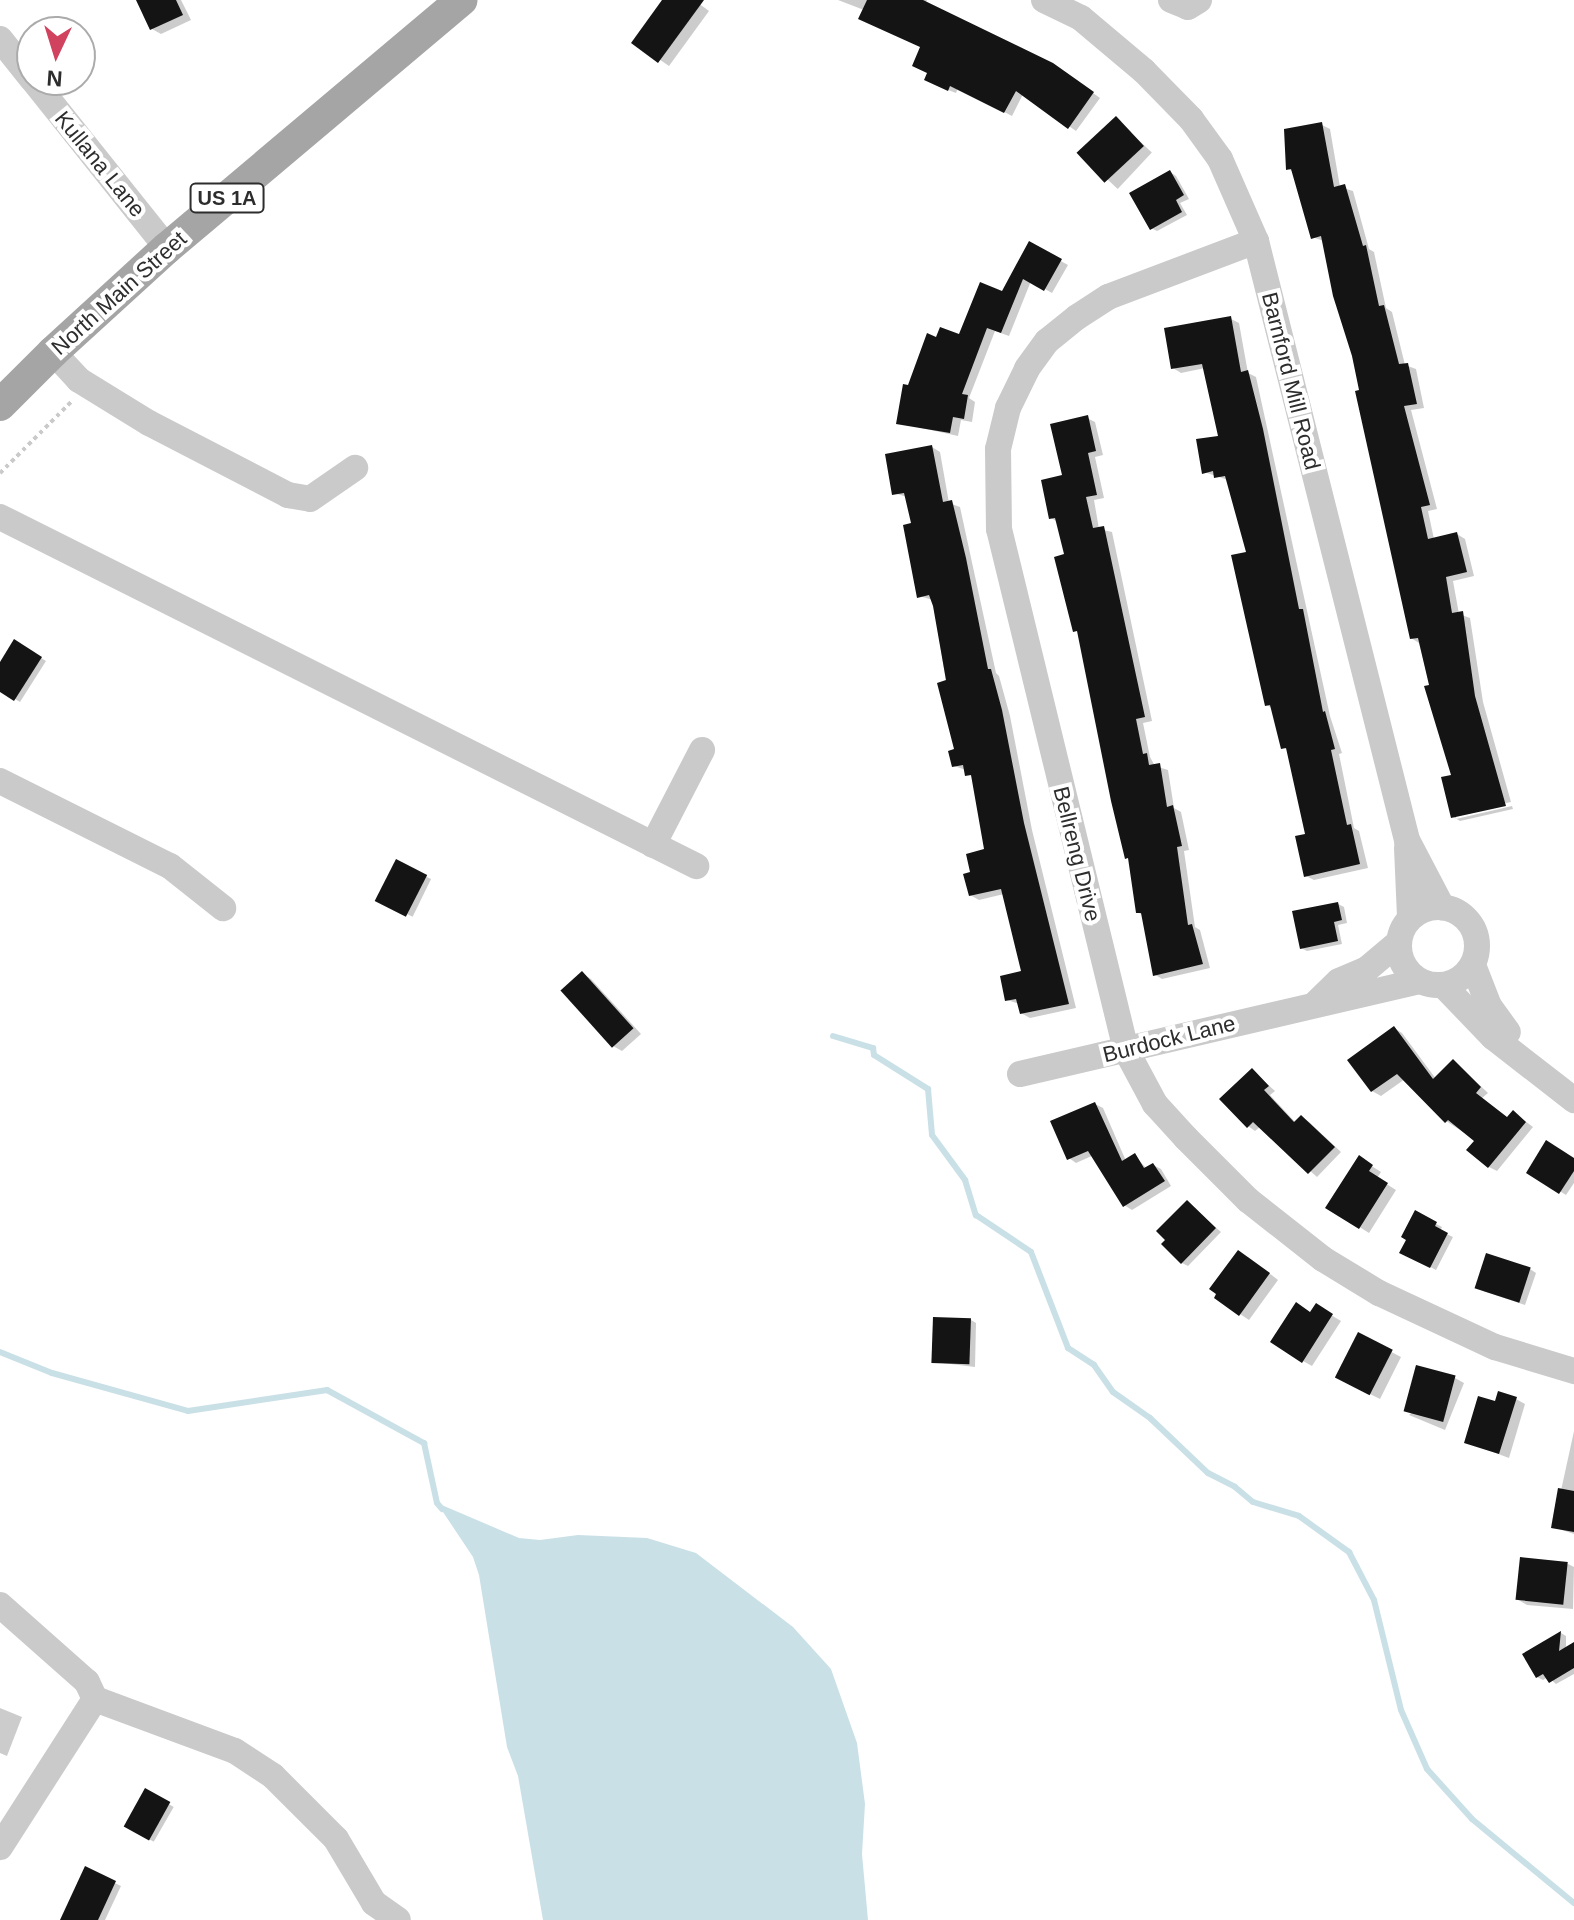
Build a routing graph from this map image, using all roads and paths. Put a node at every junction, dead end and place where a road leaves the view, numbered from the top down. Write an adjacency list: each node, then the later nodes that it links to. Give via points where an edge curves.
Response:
1 (462, 0): 9 (main road, North Main Street / US 1A)
2 (1044, 0): 8 (street, Barnford Mill Road, via 1081,18 1191,119 1220,159)
3 (1171, 0): 4 (street, via 1188,7)
4 (1199, 0)
5 (0, 39): 6 (street, Kullana Lane)
6 (16, 60)
7 (45, 96): 9 (street, Kullana Lane)
8 (1256, 241): 18 (street, Barnford Mill Road); 27 (street, Bellreng Drive, via 1108,297 1047,341 1008,408 998,449 999,529)
9 (167, 248): 10 (main road, North Main Street / US 1A)
10 (53, 352): 12 (main road, North Main Street / US 1A); 13 (street, via 79,380 149,423 288,495 310,499)
11 (78, 395): 14 (path)
12 (0, 405)
13 (355, 468)
14 (0, 473)
15 (0, 517): 19 (street)
16 (702, 750): 19 (street)
17 (0, 781): 22 (street, via 170,866)
18 (1407, 840): 21 (street, Barnford Mill Road); 23 (street, Barnford Mill Road)
19 (653, 845): 20 (street)
20 (696, 866)
21 (1442, 907): 23 (street, via 1419,911); 24 (street, Barnford Mill Road, via 1469,921 1478,950)
22 (223, 908)
23 (1404, 930): 25 (street, Barnford Mill Road, via 1400,958); 26 (street, Burdock Lane, via 1367,969 1339,981)
24 (1473, 965): 25 (street, via 1468,975); 28 (street, Barnford Mill Road, via 1489,1006)
25 (1431, 983): 26 (street, Burdock Lane); 28 (street, Barnford Mill Road)
26 (1317, 1002): 27 (street, Burdock Lane)
27 (1126, 1050): 29 (street, Burdock Lane); 31 (street, Bellreng Drive, via 1155,1104 1186,1138 1248,1200 1323,1259 1379,1293 1495,1347)
28 (1521, 1056): 30 (street, Barnford Mill Road)
29 (1020, 1074)
30 (1574, 1100)
31 (1574, 1371)
32 (0, 1605): 33 (street, via 87,1682)
33 (95, 1699): 34 (street); 35 (street, via 235,1751 273,1776 336,1839 374,1903)
34 (0, 1847)
35 (398, 1920)

